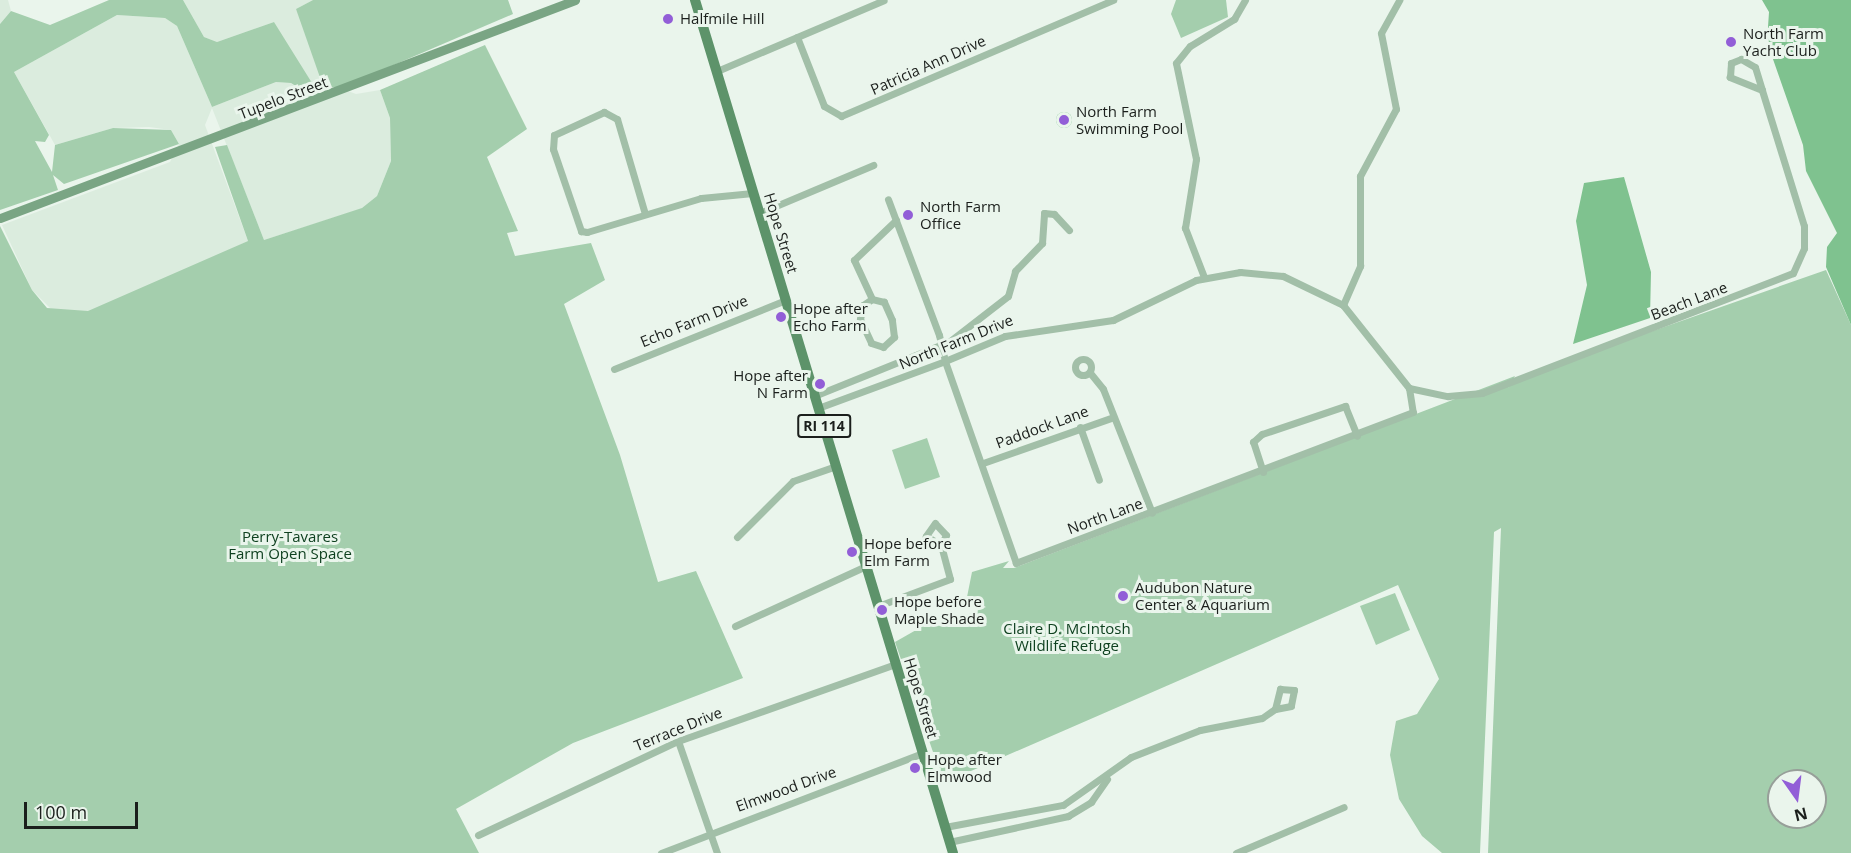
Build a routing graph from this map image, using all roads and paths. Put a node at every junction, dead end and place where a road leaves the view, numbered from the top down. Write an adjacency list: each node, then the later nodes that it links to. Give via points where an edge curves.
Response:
1 (575, 0): 7 (main road, Tupelo Street)
2 (694, 0): 9 (main road, Hope Street / RI 114)
3 (884, 0): 8 (street)
4 (1113, 0): 8 (street, Patricia Ann Drive, via 841,116 824,105)
5 (1245, 0): 19 (street, via 1234,19 1190,46 1176,63 1196,159 1185,228)
6 (1397, 1): 22 (street, via 1382,33 1396,109 1360,176 1360,266)
7 (555, 4): 16 (main road, Tupelo Street)
8 (797, 37): 9 (street)
9 (717, 71): 12 (main road, Hope Street / RI 114)
10 (1762, 90): 10 (street, Beach Lane, via 1752,62 1731,63 1735,83); 27 (street, Beach Lane, via 1804,226 1804,248 1793,273 1482,393 1448,396)
11 (873, 165): 14 (street)
12 (753, 193): 14 (main road, Hope Street / RI 114); 15 (street, via 701,198)
13 (888, 199): 17 (street, North Lane)
14 (759, 213): 21 (main road, Hope Street / RI 114)
15 (645, 214): 15 (street, via 581,231 553,149 554,135 604,112 617,119)
16 (0, 218)
17 (896, 220): 20 (street, via 854,260); 23 (street, North Lane)
18 (1069, 231): 23 (street, North Farm Drive, via 1046,213 1042,243 1023,260 1008,296 995,310)
19 (1204, 277): 22 (street, North Farm Drive, via 1240,272 1283,276); 24 (street, North Farm Drive, via 1123,317 1031,328)
20 (872, 298): 20 (street, via 884,302 894,327 894,336 883,347 872,343 860,320 863,305)
21 (786, 300): 25 (street, Echo Farm Drive); 28 (main road, Hope Street / RI 114)
22 (1343, 305): 27 (street, North Farm Drive)
23 (940, 346): 24 (street, North Lane); 28 (street, North Farm Drive)
24 (945, 362): 29 (street, North Farm Drive); 33 (street, North Lane)
25 (614, 369)
26 (1091, 374): 30 (street, via 1103,389)
27 (1409, 388): 32 (street, North Lane, via 1413,412)
28 (814, 396): 29 (main road, Hope Street / RI 114)
29 (818, 408): 34 (main road, Hope Street / RI 114)
30 (1111, 418): 31 (street, Paddock Lane); 37 (street, via 1128,446)
31 (1080, 427): 33 (street, Paddock Lane); 36 (street)
32 (1357, 436): 35 (street, North Lane); 35 (street, via 1345,406 1262,434 1253,442)
33 (983, 463): 37 (street, North Lane, via 1016,563)
34 (836, 466): 38 (street, via 793,481); 40 (main road, Hope Street / RI 114)
35 (1263, 472): 37 (street, North Lane)
36 (1099, 480)
37 (1152, 513)
38 (737, 537)
39 (941, 545): 41 (street, via 950,579)
40 (866, 566): 41 (main road, Hope Street / RI 114); 42 (street)
41 (878, 606): 43 (main road, Hope Street / RI 114)
42 (735, 626)
43 (895, 664): 45 (street, Terrace Drive); 46 (main road, Hope Street / RI 114)
44 (1275, 709): 47 (street, via 1249,722 1174,739)
45 (678, 741): 55 (street); 57 (street, Terrace Drive)
46 (922, 753): 54 (main road, Hope Street / RI 114); 55 (street, Elmwood Drive)
47 (1116, 769): 48 (street); 51 (street, via 1091,802)
48 (1057, 806): 50 (street); 51 (street)
49 (1344, 807): 61 (street)
50 (1020, 810): 52 (street); 53 (street)
51 (1060, 818): 53 (street)
52 (980, 820): 54 (street); 56 (street)
53 (1024, 823): 56 (street)
54 (945, 827): 58 (main road, Hope Street / RI 114)
55 (711, 831): 59 (street, Elmwood Drive); 60 (street)
56 (982, 831): 58 (street)
57 (478, 835)
58 (951, 848)
59 (661, 853)
60 (717, 853)
61 (1236, 853)

